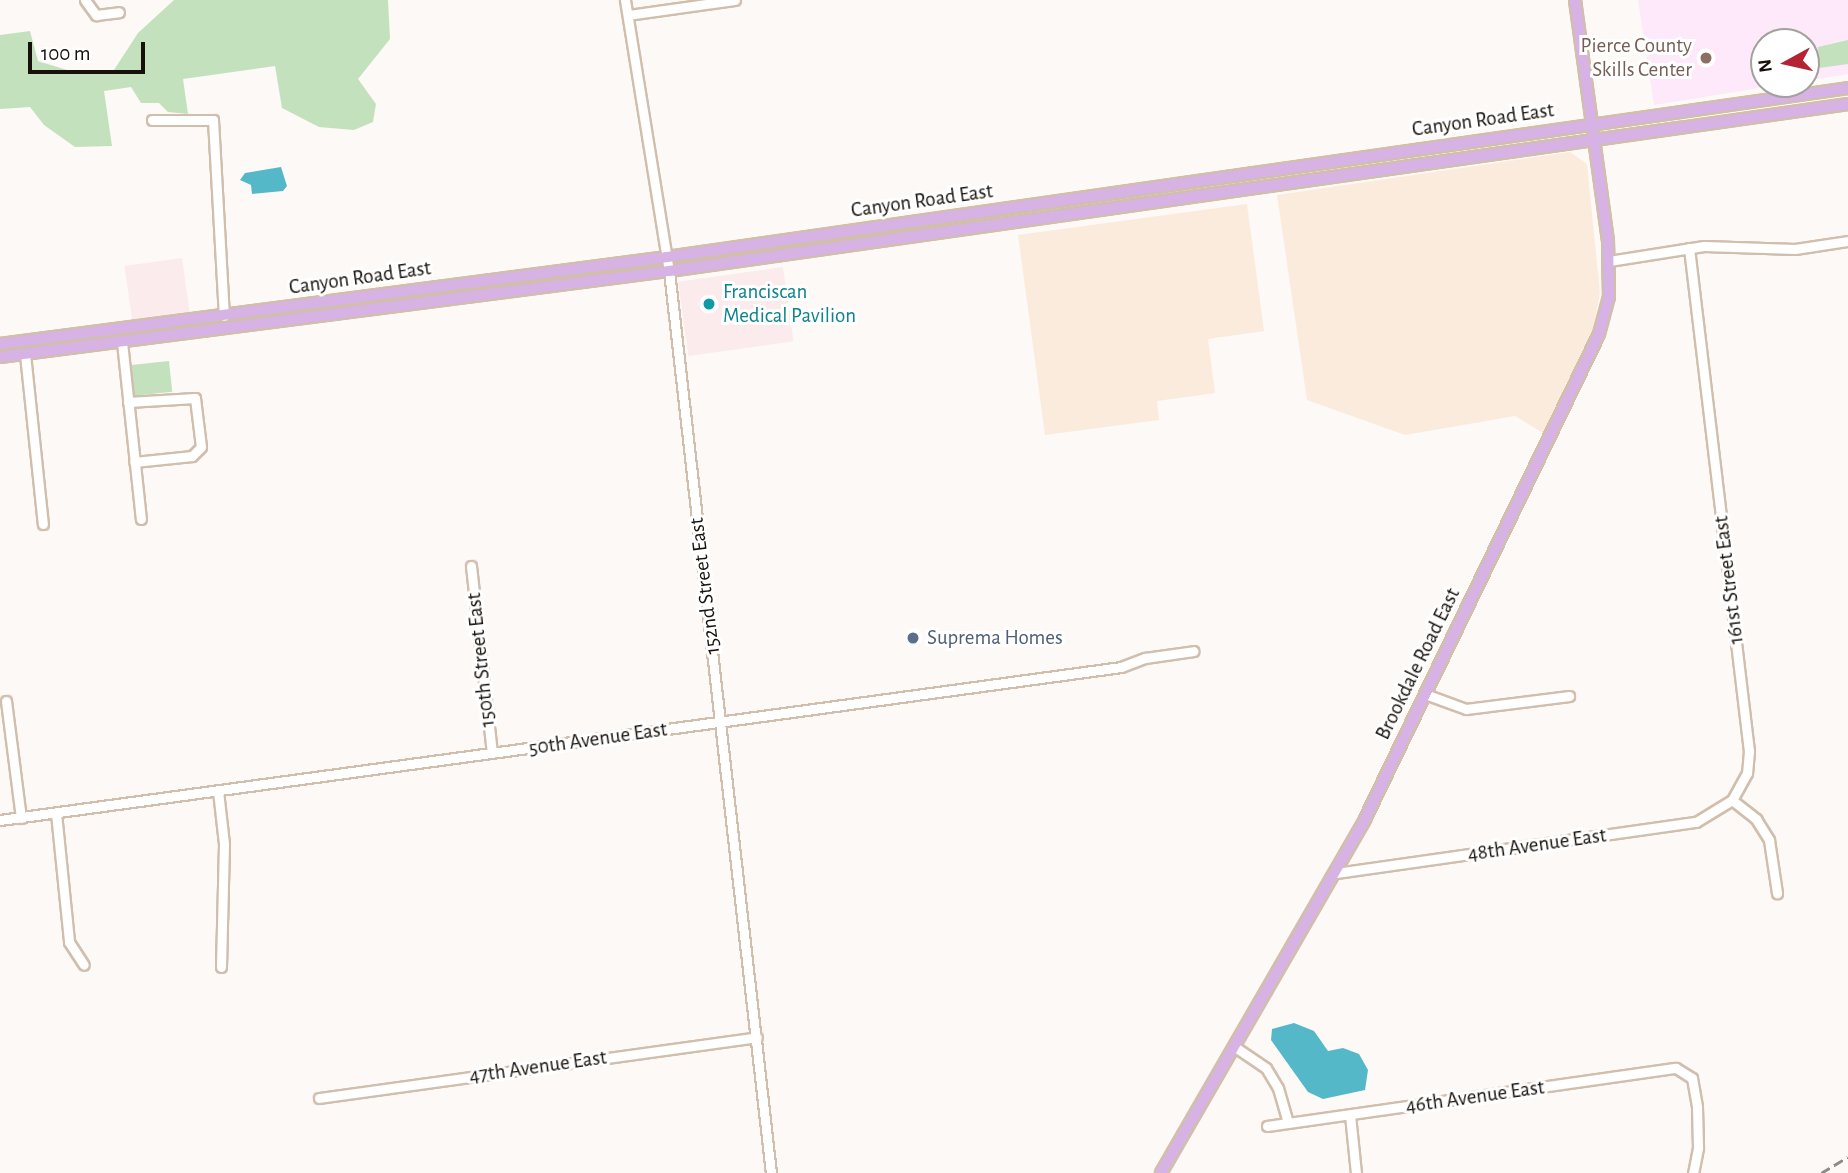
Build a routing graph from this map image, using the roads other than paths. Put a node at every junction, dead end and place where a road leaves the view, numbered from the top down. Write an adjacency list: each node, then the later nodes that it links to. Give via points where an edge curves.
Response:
1 (85, 0): 5 (street, via 96,16)
2 (625, 0): 6 (street, 152nd Street East)
3 (735, 0): 6 (street)
4 (1575, 0): 10 (main road, Brookdale Road East)
5 (119, 12)
6 (628, 15): 14 (street, 152nd Street East)
7 (1848, 88): 10 (main road, Canyon Road East)
8 (1848, 104): 11 (main road, Canyon Road East)
9 (152, 120): 18 (street, via 214,120)
10 (1594, 124): 11 (main road, Brookdale Road East); 14 (main road, Canyon Road East)
11 (1596, 141): 15 (main road, Brookdale Road East); 16 (main road, Canyon Road East)
12 (1848, 241): 13 (street, via 1796,249)
13 (1689, 248): 15 (street); 36 (street, 161st Street East, via 1749,751 1747,773)
14 (667, 257): 16 (street, 152nd Street East); 17 (main road, Canyon Road East)
15 (1609, 261): 30 (main road, Brookdale Road East, via 1609,297 1599,334)
16 (669, 271): 19 (main road, Canyon Road East); 33 (street, 152nd Street East)
17 (297, 306): 18 (main road, Canyon Road East); 19 (main road, via 296,312)
18 (224, 316): 21 (main road, Canyon Road East)
19 (244, 328): 20 (main road, Canyon Road East)
20 (122, 342): 22 (main road, Canyon Road East); 24 (street)
21 (0, 344)
22 (25, 354): 23 (main road, Canyon Road East); 27 (street)
23 (0, 357)
24 (128, 402): 25 (street); 25 (street, via 195,398 201,447 192,456)
25 (134, 462): 26 (street)
26 (141, 519)
27 (43, 524)
28 (471, 566): 34 (street, 150th Street East)
29 (1194, 651): 33 (street, 50th Avenue East, via 1145,658 1121,667)
30 (1425, 694): 31 (street, via 1466,709); 40 (main road, Brookdale Road East)
31 (1569, 696)
32 (6, 701): 38 (street)
33 (721, 723): 34 (street, 50th Avenue East); 44 (street, 152nd Street East)
34 (492, 753): 35 (street, 50th Avenue East)
35 (218, 791): 37 (street, 50th Avenue East); 43 (street, via 224,844)
36 (1732, 800): 40 (street, 48th Avenue East, via 1696,822); 41 (street, via 1756,819 1769,840)
37 (56, 813): 38 (street, 50th Avenue East); 42 (street, via 69,942)
38 (21, 818): 39 (street, 50th Avenue East)
39 (0, 821)
40 (1336, 873): 45 (main road, Brookdale Road East)
41 (1777, 893)
42 (83, 965)
43 (221, 967)
44 (757, 1037): 46 (street, 47th Avenue East); 50 (street, 152nd Street East)
45 (1235, 1047): 48 (street, via 1266,1068 1278,1088); 51 (main road, Brookdale Road East)
46 (318, 1098)
47 (1350, 1115): 48 (street, 46th Avenue East); 52 (street); 53 (street, 46th Avenue East, via 1683,1070 1692,1078 1697,1107)
48 (1288, 1123): 49 (street, 46th Avenue East)
49 (1267, 1126)
50 (771, 1173)
51 (1161, 1173)
52 (1356, 1173)
53 (1693, 1173)

